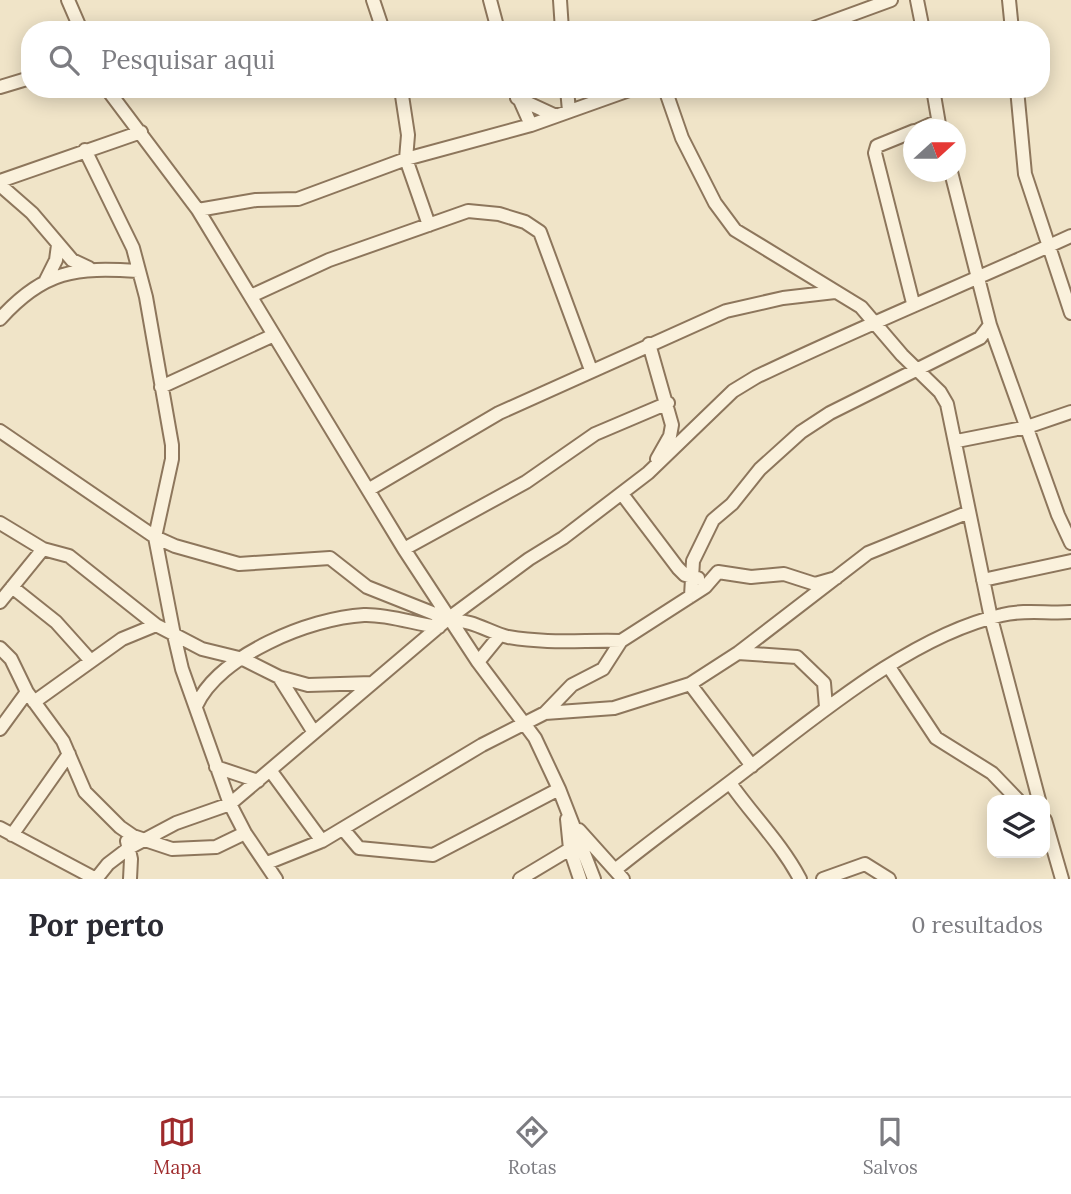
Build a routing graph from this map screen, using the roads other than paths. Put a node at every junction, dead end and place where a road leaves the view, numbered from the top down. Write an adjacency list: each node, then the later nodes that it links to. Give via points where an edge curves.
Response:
1 (69, 0): 8 (street)
2 (373, 0): 9 (street)
3 (490, 0): 10 (street)
4 (560, 0): 11 (street)
5 (891, 0): 12 (street)
6 (916, 0): 13 (street)
7 (1009, 0): 14 (street)
8 (77, 21)
9 (380, 21)
10 (496, 21)
11 (561, 21)
12 (834, 21)
13 (921, 21)
14 (1011, 21)
15 (21, 81): 16 (street)
16 (0, 87)
17 (114, 98): 29 (street)
18 (402, 98): 32 (street)
19 (518, 98): 28 (street)
20 (526, 98): 26 (street)
21 (565, 98): 26 (street)
22 (606, 98): 26 (street)
23 (668, 98): 44 (street, via 682,138 715,203 735,230)
24 (934, 98): 27 (street)
25 (1018, 98): 39 (street, via 1025,174)
26 (562, 113): 28 (street)
27 (938, 119)
28 (531, 125): 32 (street)
29 (141, 132): 31 (street); 35 (street)
30 (903, 135): 46 (street, via 877,146 875,153)
31 (85, 150): 34 (street); 41 (street, via 128,237)
32 (406, 159): 35 (street, via 298,199); 36 (street)
33 (954, 182): 42 (street)
34 (0, 183): 38 (street)
35 (198, 209): 45 (street)
36 (429, 225): 45 (street, via 329,260); 55 (street, via 468,211 499,214 540,232)
37 (1071, 236): 39 (street)
38 (58, 245): 40 (street, via 72,260); 43 (street)
39 (1049, 246): 42 (street); 47 (street)
40 (89, 268): 41 (street); 43 (street)
41 (138, 271): 57 (street)
42 (978, 279): 46 (street); 50 (street)
43 (46, 280): 48 (street)
44 (835, 292): 49 (street); 52 (street, via 726,311)
45 (251, 296): 51 (street)
46 (913, 303): 49 (street)
47 (1071, 313)
48 (0, 319)
49 (875, 321): 53 (street); 63 (street, via 733,391)
50 (990, 324): 54 (street, via 980,338); 60 (street)
51 (274, 335): 57 (street); 64 (street)
52 (649, 345): 55 (street); 58 (street)
53 (902, 355): 54 (street); 56 (street)
54 (915, 369): 56 (street); 62 (street, via 944,398)
55 (592, 370): 64 (street, via 499,413)
56 (898, 379): 73 (street, via 816,421 760,469 713,520 697,548)
57 (161, 387): 68 (street, via 172,459)
58 (668, 403): 63 (street, via 670,436); 71 (street, via 595,434 526,482)
59 (1071, 412): 60 (street)
60 (1027, 427): 62 (street); 69 (street)
61 (0, 431): 68 (street)
62 (957, 441): 66 (street)
63 (648, 473): 65 (street)
64 (368, 490): 71 (street)
65 (622, 494): 73 (street, via 678,568); 82 (street)
66 (969, 512): 74 (street, via 881,546); 76 (street)
67 (0, 523): 70 (street)
68 (155, 537): 82 (street, via 239,564 330,558 367,587); 84 (street)
69 (1070, 539)
70 (43, 549): 77 (street); 83 (street, via 69,556)
71 (404, 549): 82 (street)
72 (1071, 561): 76 (street)
73 (692, 578): 75 (street); 78 (street)
74 (836, 578): 75 (street, via 815,584 784,574 751,577 723,570); 88 (street)
75 (712, 580): 78 (street)
76 (983, 580): 81 (street)
77 (12, 587): 79 (street); 90 (street, via 56,622)
78 (691, 596): 86 (street)
79 (0, 602)
80 (1071, 612): 81 (street, via 1019,612)
81 (991, 618): 92 (street, via 958,629); 111 (street)
82 (446, 622): 85 (street, via 465,621); 89 (street, via 352,616 302,628); 91 (street); 94 (street)
83 (156, 625): 84 (street); 90 (street, via 132,633)
84 (174, 635): 89 (street, via 202,649); 97 (street)
85 (500, 635): 86 (street, via 558,644 602,638); 91 (street)
86 (621, 641): 99 (street, via 603,669 572,685)
87 (0, 648): 96 (street, via 11,659)
88 (738, 653): 95 (street); 98 (street, via 797,657 824,683)
89 (243, 659): 93 (street); 97 (street, via 213,680)
90 (91, 661): 96 (street)
91 (478, 662): 100 (street)
92 (889, 667): 98 (street); 110 (street, via 936,738 992,773)
93 (279, 677): 94 (street, via 308,685); 102 (street)
94 (373, 683): 102 (street)
95 (690, 684): 99 (street, via 614,708); 104 (street)
96 (30, 697): 101 (street); 103 (street)
97 (196, 706): 105 (street)
98 (826, 707): 104 (street)
99 (545, 713): 100 (street)
100 (526, 724): 109 (street); 115 (street, via 482,745)
101 (0, 729)
102 (313, 731): 106 (street)
103 (69, 754): 114 (street, via 85,792); 116 (street)
104 (752, 766): 108 (street)
105 (216, 767): 107 (street); 112 (street)
106 (270, 770): 107 (street); 120 (street)
107 (258, 781): 112 (street)
108 (730, 783): 124 (street); 131 (street, via 782,848)
109 (559, 789): 113 (street); 115 (street, via 433,855 359,848)
110 (1013, 795)
111 (1039, 795)
112 (230, 804): 117 (street); 119 (street)
113 (570, 817): 122 (street, via 566,822); 124 (street); 130 (street)
114 (120, 827): 119 (street); 121 (street)
115 (344, 829): 120 (street)
116 (6, 831): 125 (street)
117 (244, 833): 119 (street, via 216,847 194,850); 123 (street)
118 (1050, 839): 134 (street)
119 (143, 840): 121 (street)
120 (322, 841): 123 (street)
121 (129, 848): 125 (street); 126 (street)
122 (570, 849): 128 (street); 129 (street)
123 (267, 863): 127 (street)
124 (619, 875)
125 (96, 879)
126 (130, 879)
127 (276, 879)
128 (520, 879)
129 (580, 879)
130 (594, 879)
131 (800, 879)
132 (824, 879): 133 (street, via 865,864)
133 (889, 879)
134 (1062, 879)

